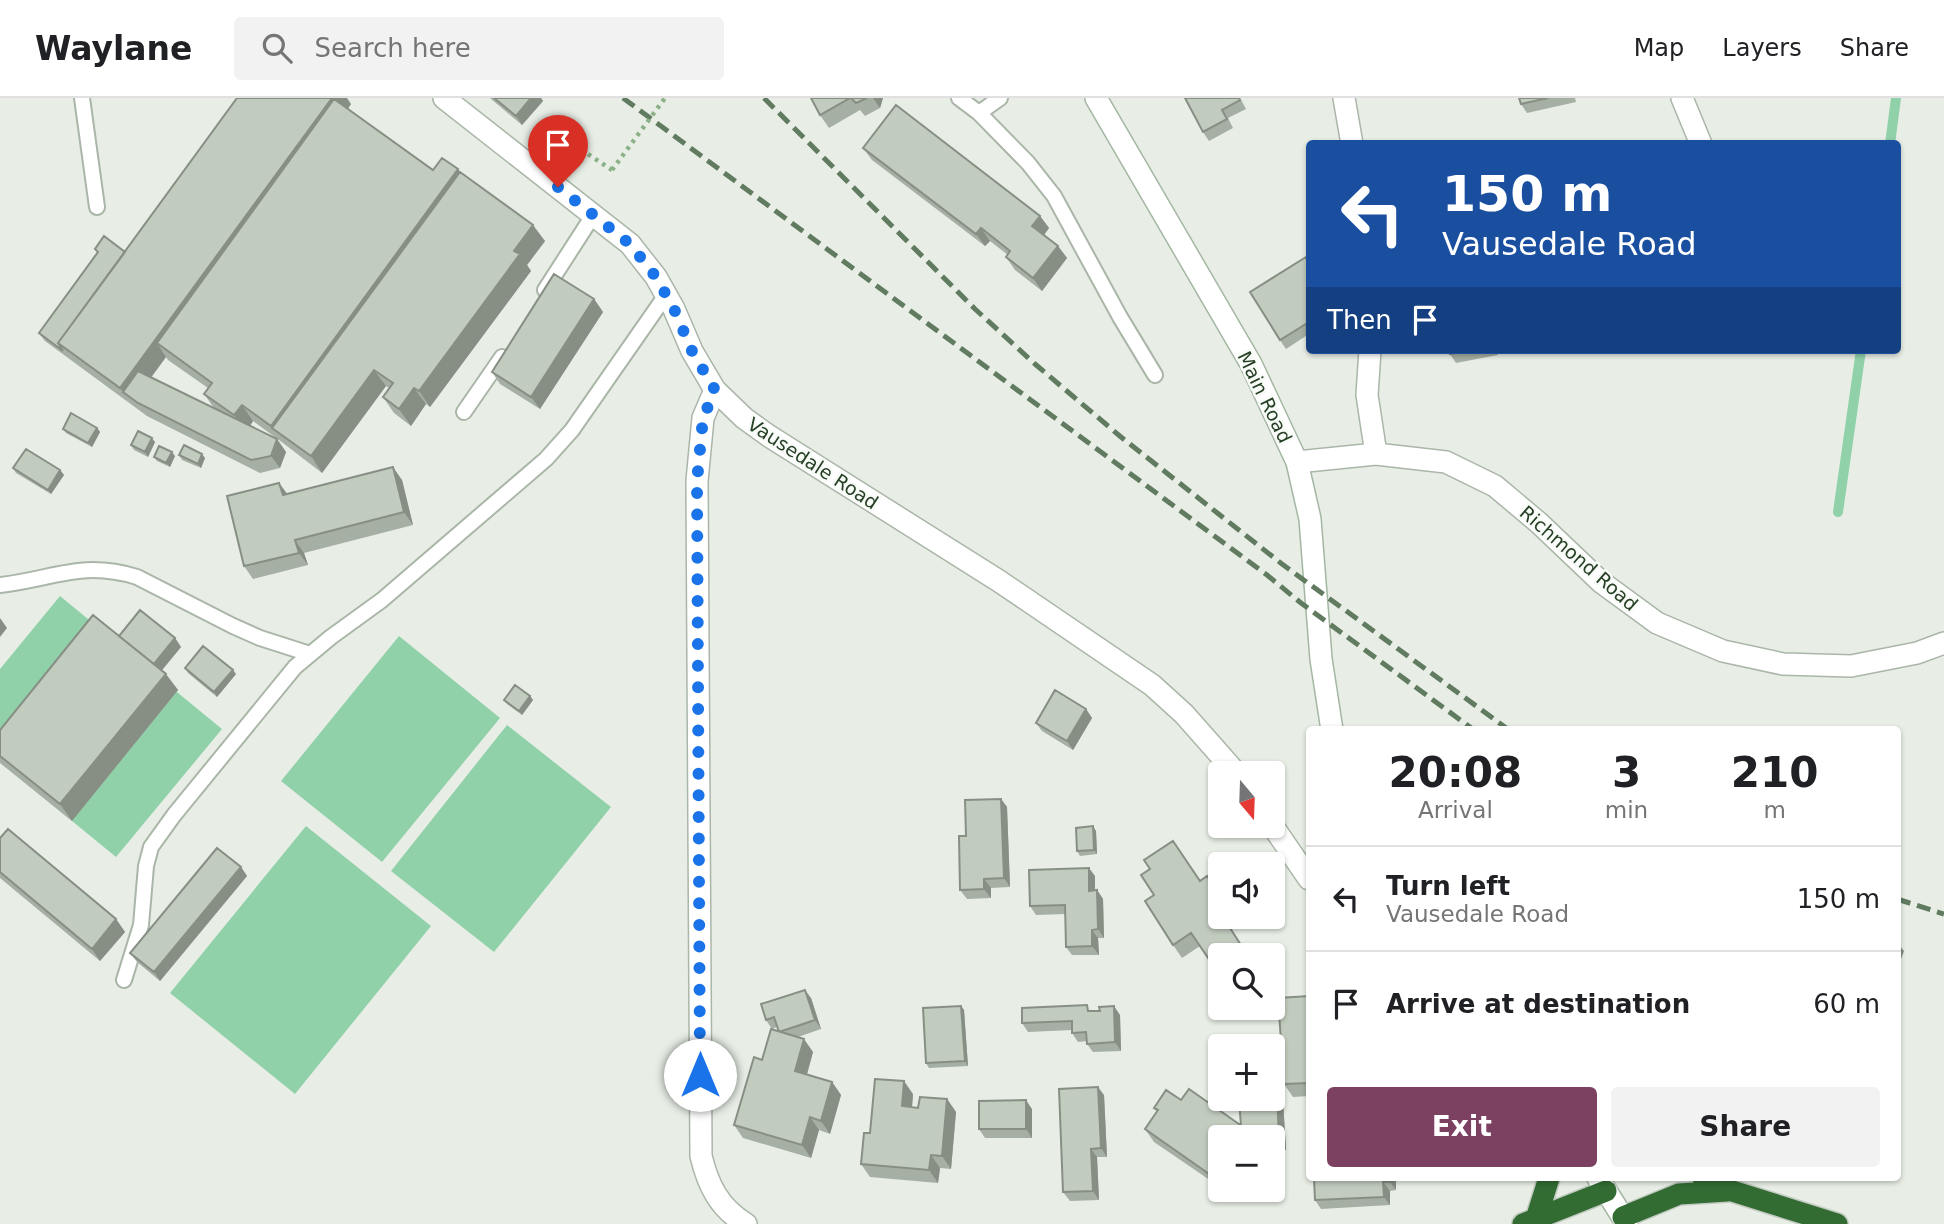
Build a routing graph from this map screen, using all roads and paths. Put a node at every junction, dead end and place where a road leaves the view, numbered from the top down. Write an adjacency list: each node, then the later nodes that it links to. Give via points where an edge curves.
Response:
1 (82, 98): 13 (lane)
2 (444, 98): 14 (street, Vausedale Road)
3 (665, 98): 12 (path, bridge, via 611,170)
4 (959, 98): 9 (lane)
5 (1000, 98): 9 (lane)
6 (1096, 98): 23 (street, Main Road, via 1251,364)
7 (1344, 98): 10 (street)
8 (1682, 98): 11 (street)
9 (979, 113): 19 (lane, via 1054,196)
10 (1351, 140)
11 (1699, 140)
12 (568, 141)
13 (97, 207)
14 (594, 214): 15 (street, Vausedale Road, via 630,244); 16 (lane)
15 (666, 295): 20 (street, Vausedale Road); 26 (lane, via 572,430 546,459 382,600)
16 (537, 303)
17 (508, 347): 21 (lane)
18 (1370, 354): 22 (street, via 1367,395)
19 (1156, 375)
20 (715, 390): 28 (street, Vausedale Road, via 769,436 999,581 1152,685); 38 (street, via 703,418 697,481 701,1156 720,1204)
21 (464, 412)
22 (1376, 454): 23 (street, Richmond Road); 25 (street, Richmond Road, via 1446,462 1495,486 1601,582 1657,623 1723,651 1783,664 1851,666)
23 (1297, 462): 27 (street, Main Road, via 1310,519)
24 (0, 585): 26 (lane, via 77,570 116,571 260,638)
25 (1944, 643)
26 (310, 654): 31 (lane, via 151,847 141,925)
27 (1331, 726)
28 (1226, 761)
29 (1281, 838): 30 (street)
30 (1306, 874)
31 (124, 980)
32 (1548, 1181): 37 (highway)
33 (1709, 1181): 35 (highway)
34 (1602, 1184): 36 (street); 37 (highway)
35 (1730, 1191): 36 (highway, via 1679,1194); 39 (highway)
36 (1625, 1220)
37 (1530, 1221)
38 (746, 1224)
39 (1837, 1224)

